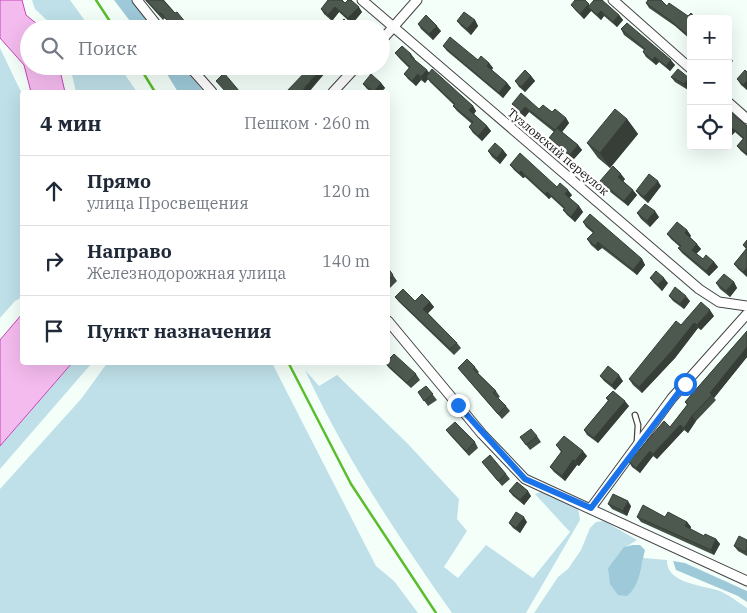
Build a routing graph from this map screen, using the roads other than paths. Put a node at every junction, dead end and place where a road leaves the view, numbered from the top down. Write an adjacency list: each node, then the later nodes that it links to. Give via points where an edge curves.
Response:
1 (137, 0): 5 (street)
2 (362, 0): 6 (street, Тузловский переулок)
3 (417, 0): 8 (street)
4 (613, 0): 10 (street)
5 (153, 20)
6 (384, 20)
7 (390, 25): 8 (street, Тузловский переулок)
8 (393, 28): 9 (street); 17 (street, Тузловский переулок, via 699,289 719,302)
9 (390, 31)
10 (687, 65)
11 (197, 75): 13 (street)
12 (349, 75): 14 (street)
13 (210, 90)
14 (335, 90)
15 (731, 105): 16 (street)
16 (747, 119)
17 (747, 306)
18 (747, 314): 21 (street, via 672,398)
19 (390, 323): 22 (street, via 482,434 525,479)
20 (635, 415): 21 (lane)
21 (637, 446): 22 (street)
22 (591, 508): 23 (street)
23 (747, 581)

